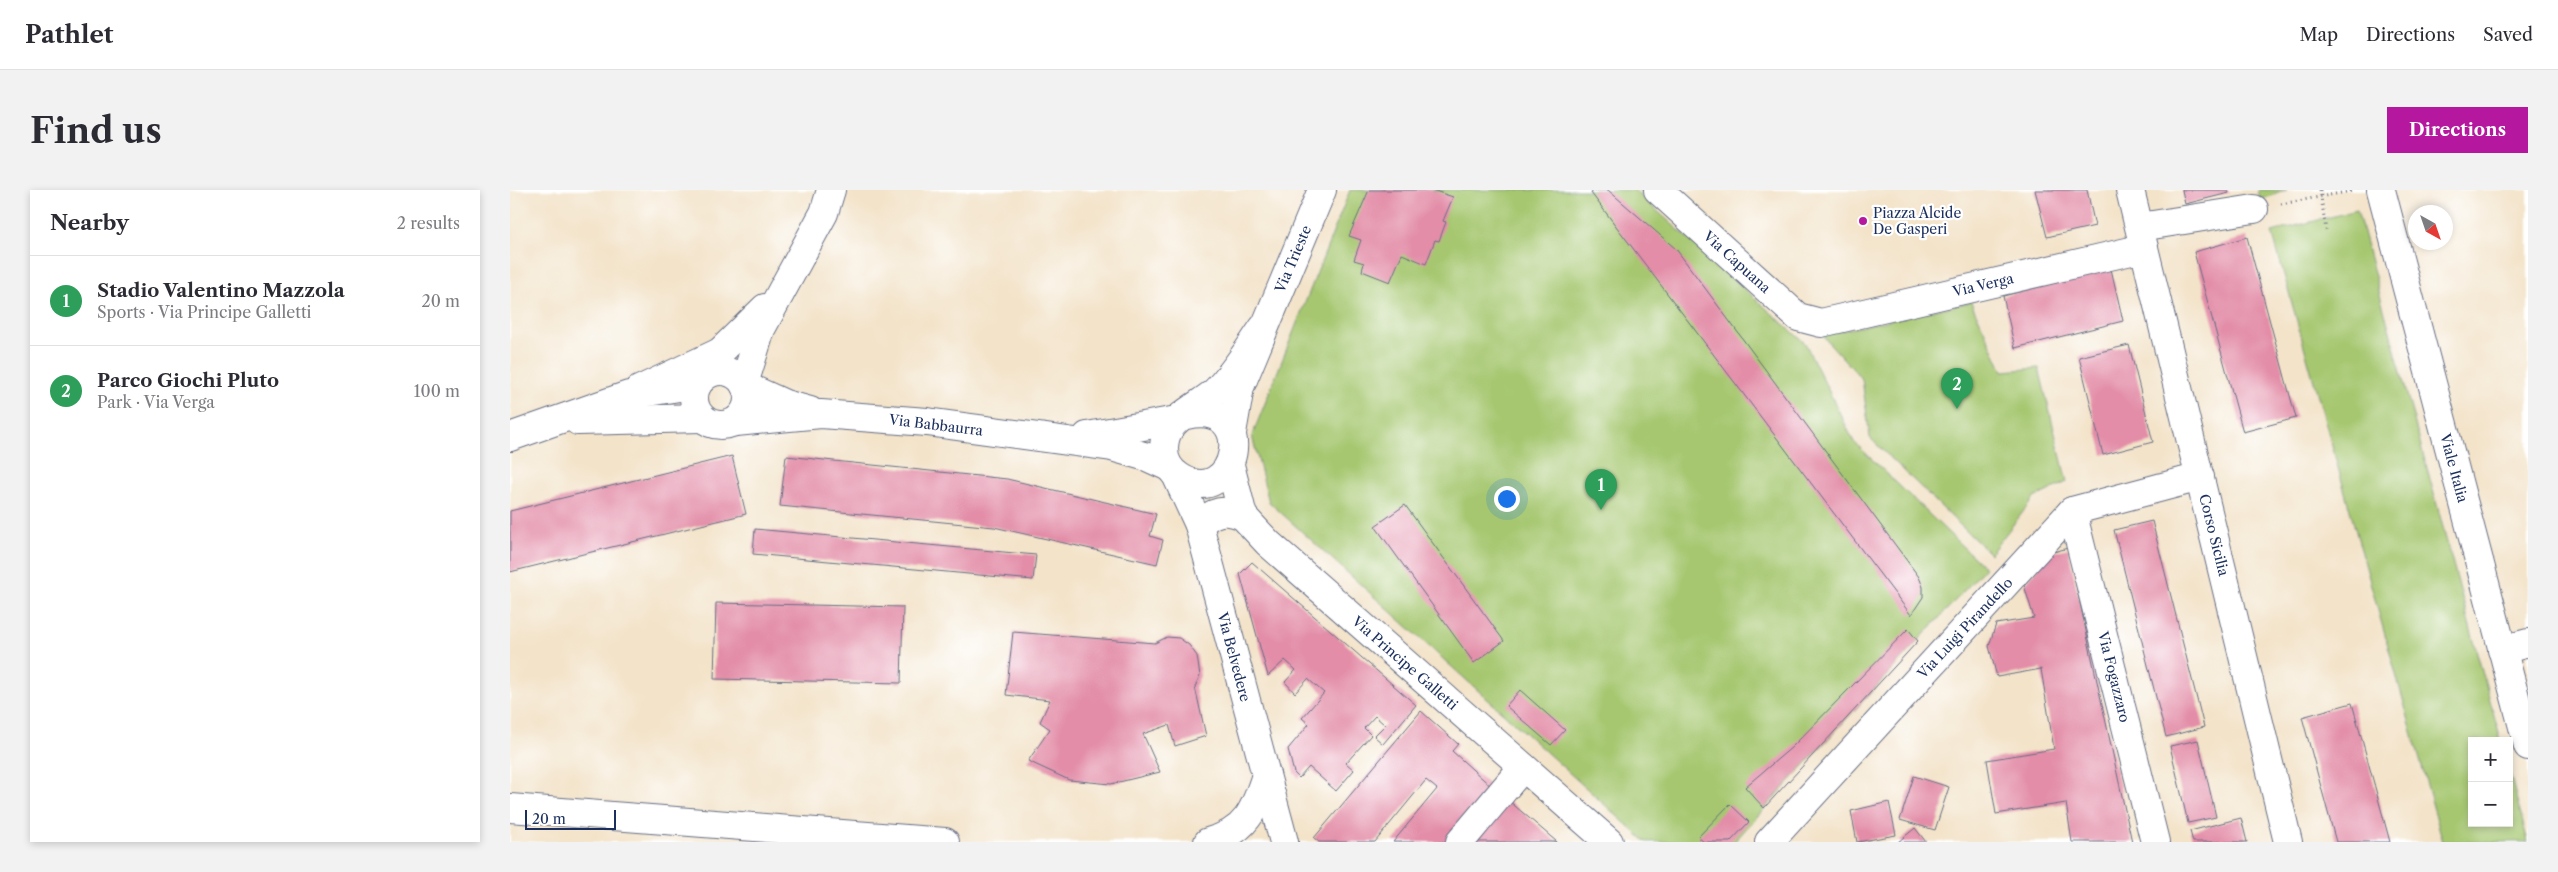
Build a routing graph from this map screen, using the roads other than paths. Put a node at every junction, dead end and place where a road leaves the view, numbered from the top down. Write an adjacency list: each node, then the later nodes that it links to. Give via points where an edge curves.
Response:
1 (831, 190): 8 (street, via 824,212)
2 (1322, 190): 10 (street, Via Trieste)
3 (1658, 190): 9 (street, Via Capuana, via 1798,317)
4 (2130, 190): 7 (street, Corso Sicilia)
5 (2380, 191): 32 (street, Viale Italia)
6 (2254, 208): 7 (street)
7 (2142, 237): 9 (street, Via Verga); 27 (street, Corso Sicilia)
8 (777, 296): 11 (street); 12 (street)
9 (1821, 323)
10 (1263, 328): 19 (street, via 1228,378); 22 (street, via 1240,387)
11 (755, 349): 14 (street); 16 (street, via 758,369)
12 (721, 351): 13 (street); 15 (street)
13 (700, 382): 14 (street, via 712,372 721,371 730,372); 15 (street); 18 (street, via 694,393 694,402)
14 (745, 385): 16 (street); 21 (street, via 748,405)
15 (628, 395): 20 (street)
16 (785, 404): 17 (street)
17 (821, 414): 21 (street); 24 (street, Via Babbaurra, via 927,422)
18 (702, 418): 20 (street); 21 (street, via 718,426)
19 (1181, 418): 22 (street, via 1207,413 1218,417); 24 (street, via 1110,433); 26 (street, via 1165,438 1165,458)
20 (554, 421): 23 (street)
21 (736, 422)
22 (1232, 433): 25 (street, via 1234,454)
23 (510, 437)
24 (1050, 440): 26 (street, via 1112,447 1147,457)
25 (1230, 465): 26 (street, via 1224,473 1206,483 1185,480); 29 (street)
26 (1172, 471): 30 (street, Via Belvedere)
27 (2200, 477): 28 (street); 44 (street, Corso Sicilia)
28 (2072, 511): 42 (street, Via Luigi Pirandello); 43 (street, Via Fogazzaro)
29 (1242, 516): 30 (street, via 1231,511 1219,511); 34 (street, Via Principe Galletti, via 1268,543)
30 (1200, 525): 35 (street, Via Belvedere)
31 (2528, 643): 32 (street)
32 (2502, 650): 33 (street, Viale Italia)
33 (2528, 746)
34 (1523, 767): 40 (street); 41 (street, Via Principe Galletti)
35 (1266, 775): 38 (street, via 1256,807 1241,827 1222,839); 39 (street, Via Belvedere)
36 (510, 808): 37 (street)
37 (945, 842)
38 (1208, 842)
39 (1284, 842)
40 (1460, 842)
41 (1609, 842)
42 (1769, 842)
43 (2155, 842)
44 (2288, 842)

